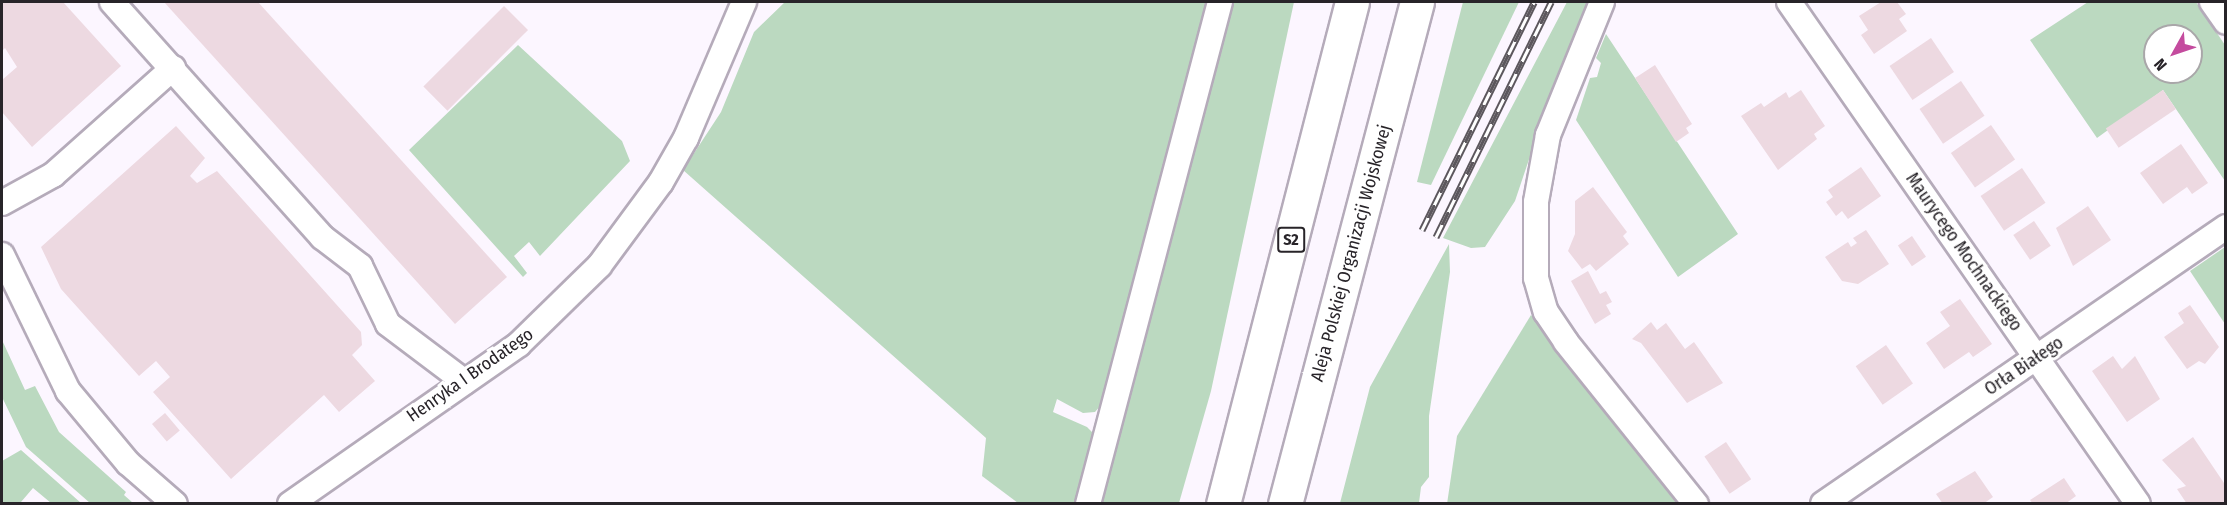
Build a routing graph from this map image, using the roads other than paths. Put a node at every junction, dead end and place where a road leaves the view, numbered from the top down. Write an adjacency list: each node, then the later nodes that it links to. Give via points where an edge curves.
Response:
1 (112, 2): 10 (street)
2 (744, 2): 15 (street, Henryka I Brodatego, via 686,138 632,224 560,306 519,344)
3 (1220, 2): 18 (street)
4 (1352, 2): 19 (highway, S2)
5 (1417, 2): 20 (highway, Aleja Polskiej Organizacji Wojskowej)
6 (1602, 2): 21 (street, via 1548,135 1536,202 1536,278 1546,312 1566,342)
7 (1789, 2): 14 (street, Maurycego Mochnackiego)
8 (2212, 2): 9 (street)
9 (2226, 22)
10 (172, 68): 11 (street, via 53,175); 15 (street, via 322,237 360,266 387,324)
11 (2, 203)
12 (2226, 227): 14 (street, Orła Białego)
13 (2, 255): 16 (street, via 54,370 68,391 128,463)
14 (2037, 357): 22 (street, Orła Białego); 23 (street, Maurycego Mochnackiego)
15 (465, 382): 17 (street, Henryka I Brodatego)
16 (175, 504)
17 (290, 504)
18 (1088, 504)
19 (1223, 504)
20 (1285, 504)
21 (1696, 504)
22 (1823, 504)
23 (2138, 504)

